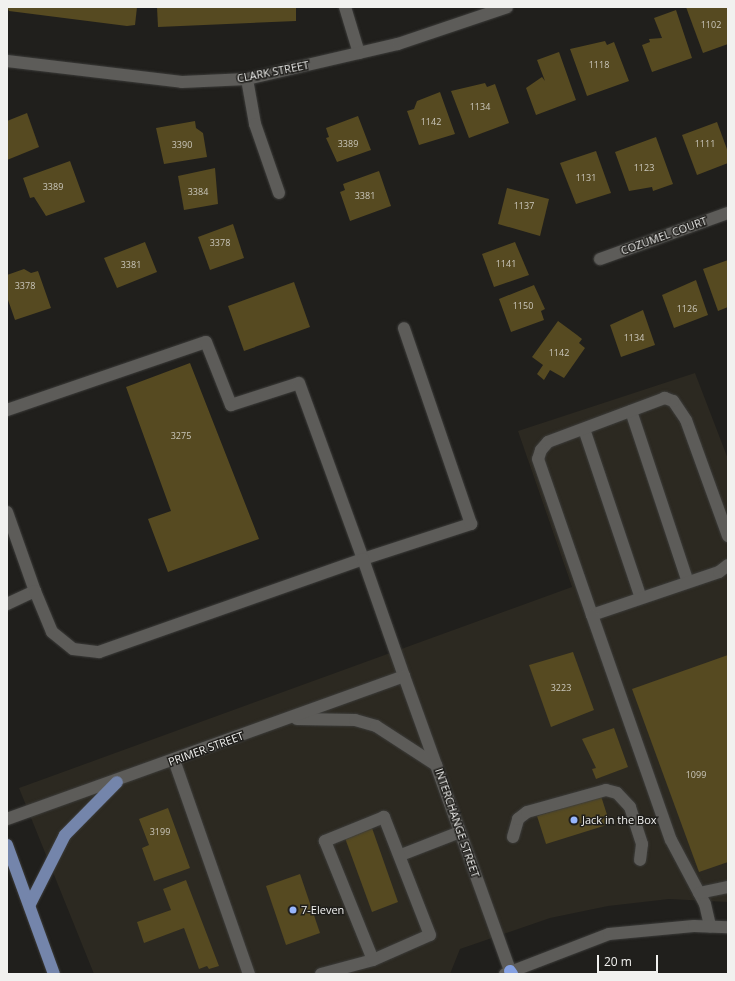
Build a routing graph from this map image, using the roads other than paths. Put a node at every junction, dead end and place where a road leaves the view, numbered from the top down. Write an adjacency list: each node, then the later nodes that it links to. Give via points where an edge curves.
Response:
1 (345, 7): 3 (street)
2 (508, 7): 3 (street, CLARK STREET, via 398,44)
3 (359, 53): 5 (street, CLARK STREET)
4 (7, 61): 5 (street, CLARK STREET, via 182,82)
5 (247, 79): 6 (street, via 255,124)
6 (279, 193)
7 (728, 213): 8 (street, COZUMEL COURT)
8 (600, 259)
9 (404, 328): 15 (street, via 471,524)
10 (7, 410): 15 (street, INTERCHANGE STREET, via 206,342 231,405 299,383)
11 (631, 411): 12 (street); 14 (street, via 665,398 681,409); 17 (street)
12 (584, 429): 19 (street); 21 (street, via 548,442 538,460)
13 (7, 512): 18 (street)
14 (728, 536)
15 (363, 559): 18 (street, via 99,652 73,650 52,632); 22 (street, INTERCHANGE STREET)
16 (728, 565): 17 (street)
17 (688, 582): 19 (street)
18 (35, 590): 20 (street)
19 (641, 598): 21 (street)
20 (7, 604)
21 (592, 615): 34 (street, via 671,840)
22 (404, 676): 23 (street, PRIMER STREET); 25 (street, INTERCHANGE STREET)
23 (288, 720): 24 (street, PRIMER STREET); 25 (street, via 355,720 376,726)
24 (174, 760): 26 (street, PRIMER STREET); 41 (street)
25 (436, 765): 28 (street, INTERCHANGE STREET)
26 (117, 782): 27 (street, PRIMER STREET); 35 (main road, via 65,835)
27 (7, 819)
28 (460, 832): 31 (street); 39 (street, INTERCHANGE STREET)
29 (513, 837): 32 (street, via 518,819 527,812 606,790 617,793 630,807 642,844)
30 (7, 845): 35 (main road)
31 (401, 855): 38 (street, via 430,935); 38 (street, via 384,817 325,841)
32 (640, 860)
33 (728, 887): 34 (street)
34 (699, 894): 36 (street)
35 (30, 904): 40 (main road)
36 (710, 926): 37 (street); 39 (street, via 609,934)
37 (728, 927)
38 (373, 960): 42 (street)
39 (509, 973)
40 (54, 974)
41 (248, 974)
42 (322, 974)

